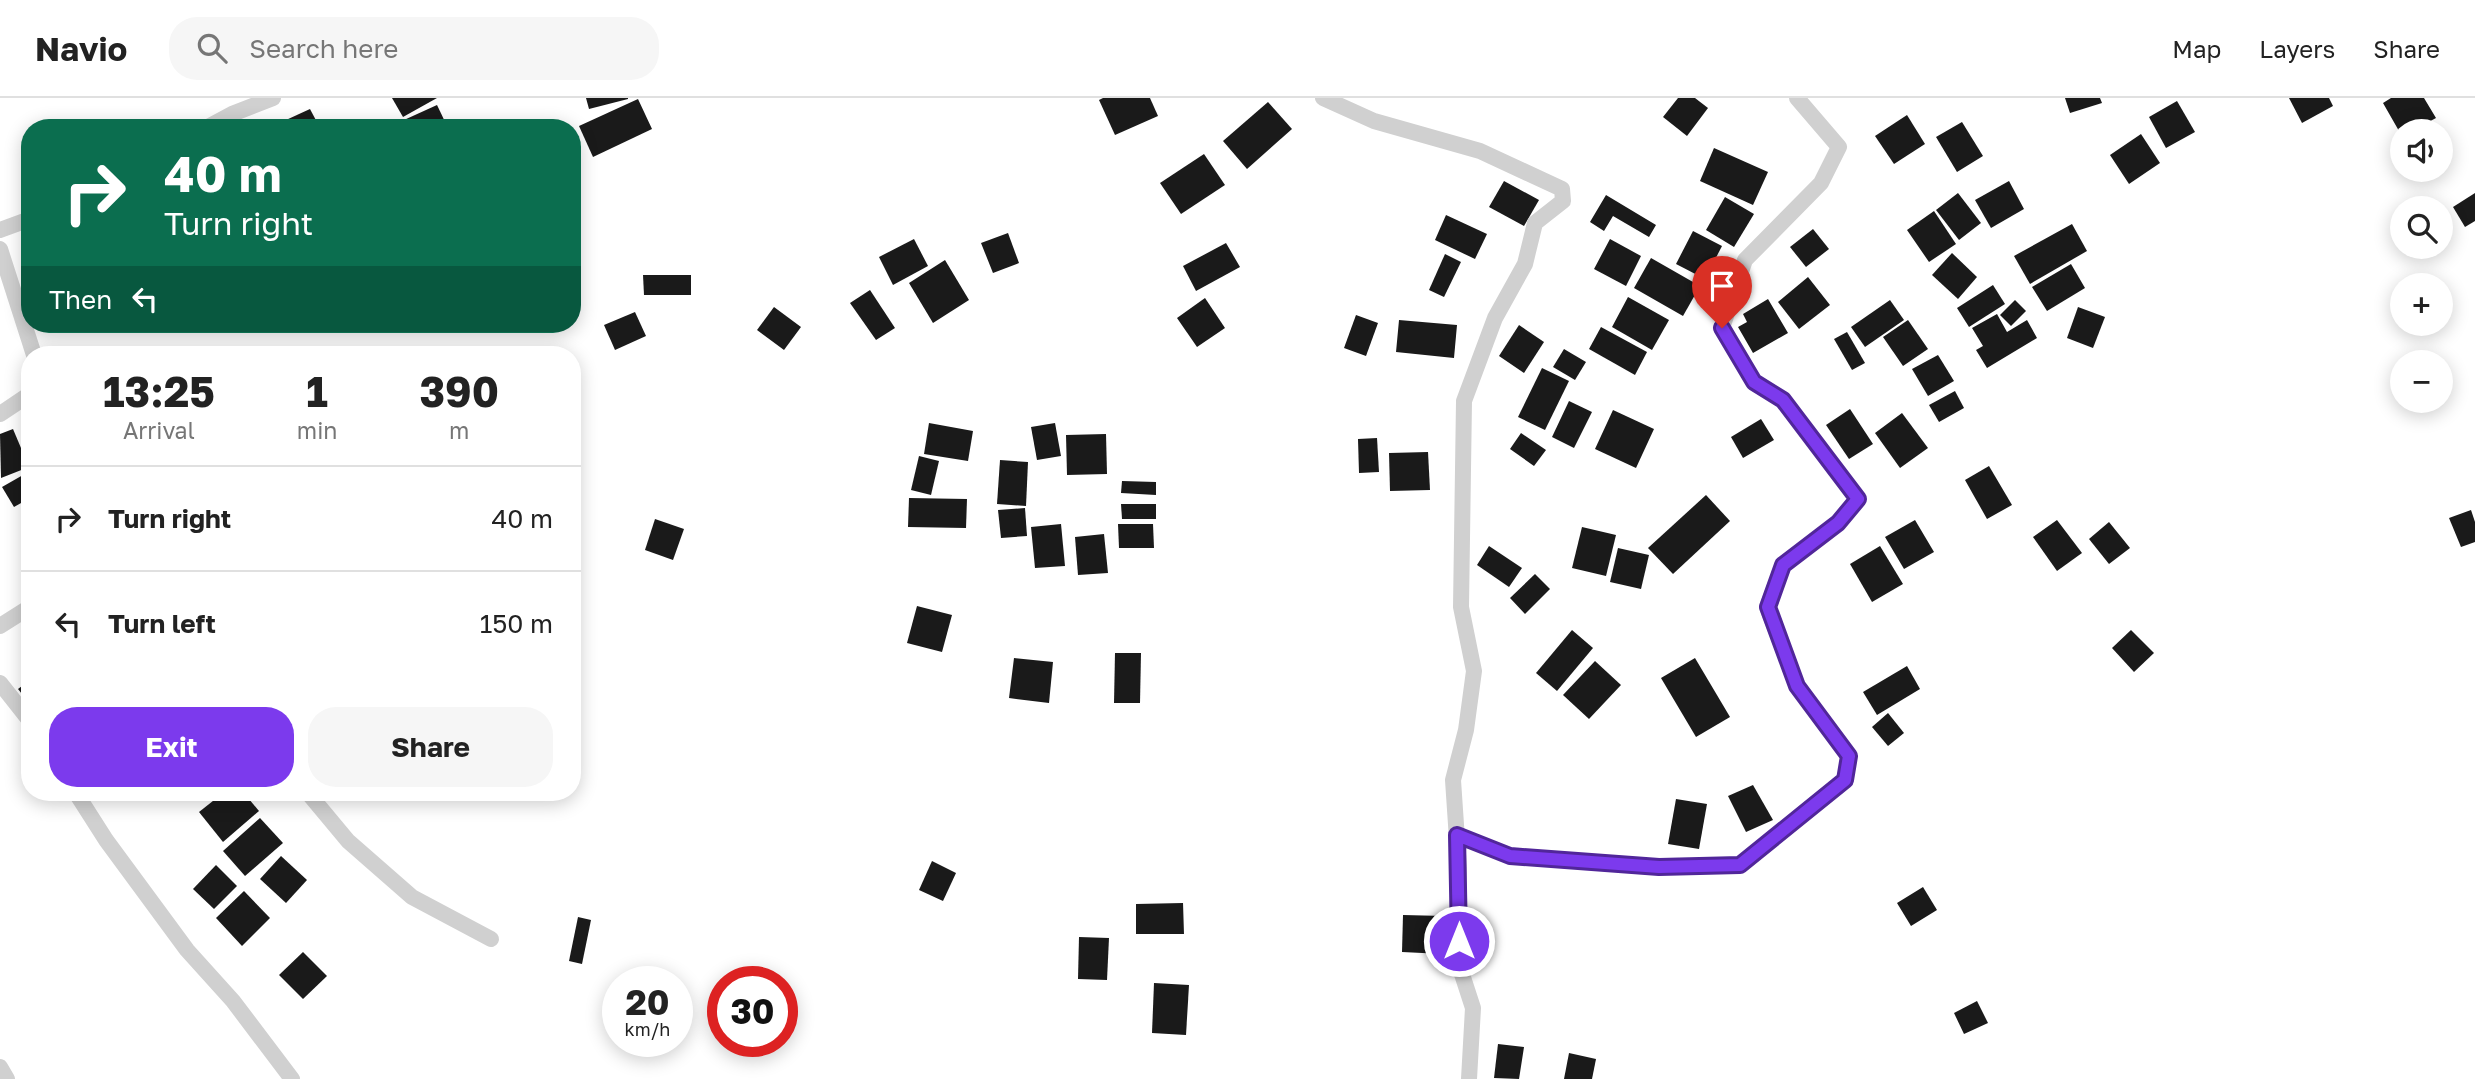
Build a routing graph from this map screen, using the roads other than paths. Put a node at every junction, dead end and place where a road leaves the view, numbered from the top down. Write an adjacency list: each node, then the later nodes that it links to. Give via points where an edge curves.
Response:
1 (273, 98): 4 (street)
2 (1323, 98): 17 (street, via 1374,121 1479,151 1562,189 1563,201 1535,223 1525,264 1495,318 1464,401 1461,607 1474,671 1453,780)
3 (1797, 98): 17 (street, via 1839,147 1821,183 1745,260 1722,328 1754,382 1783,400 1858,499 1838,523 1783,565 1768,607 1797,686 1849,756 1845,780 1740,865 1659,867 1510,856)
4 (223, 119)
5 (21, 222): 6 (street)
6 (0, 230)
7 (0, 249): 8 (street)
8 (21, 314)
9 (21, 400): 10 (street)
10 (0, 414)
11 (21, 613): 12 (street)
12 (0, 626)
13 (0, 683): 14 (street)
14 (21, 710)
15 (81, 801): 21 (street, via 187,950)
16 (315, 801): 18 (street, via 348,841 412,897)
17 (1457, 835): 22 (street, via 1459,965 1473,1008)
18 (491, 939)
19 (0, 1067): 20 (street)
20 (7, 1079)
21 (292, 1079)
22 (1469, 1079)

